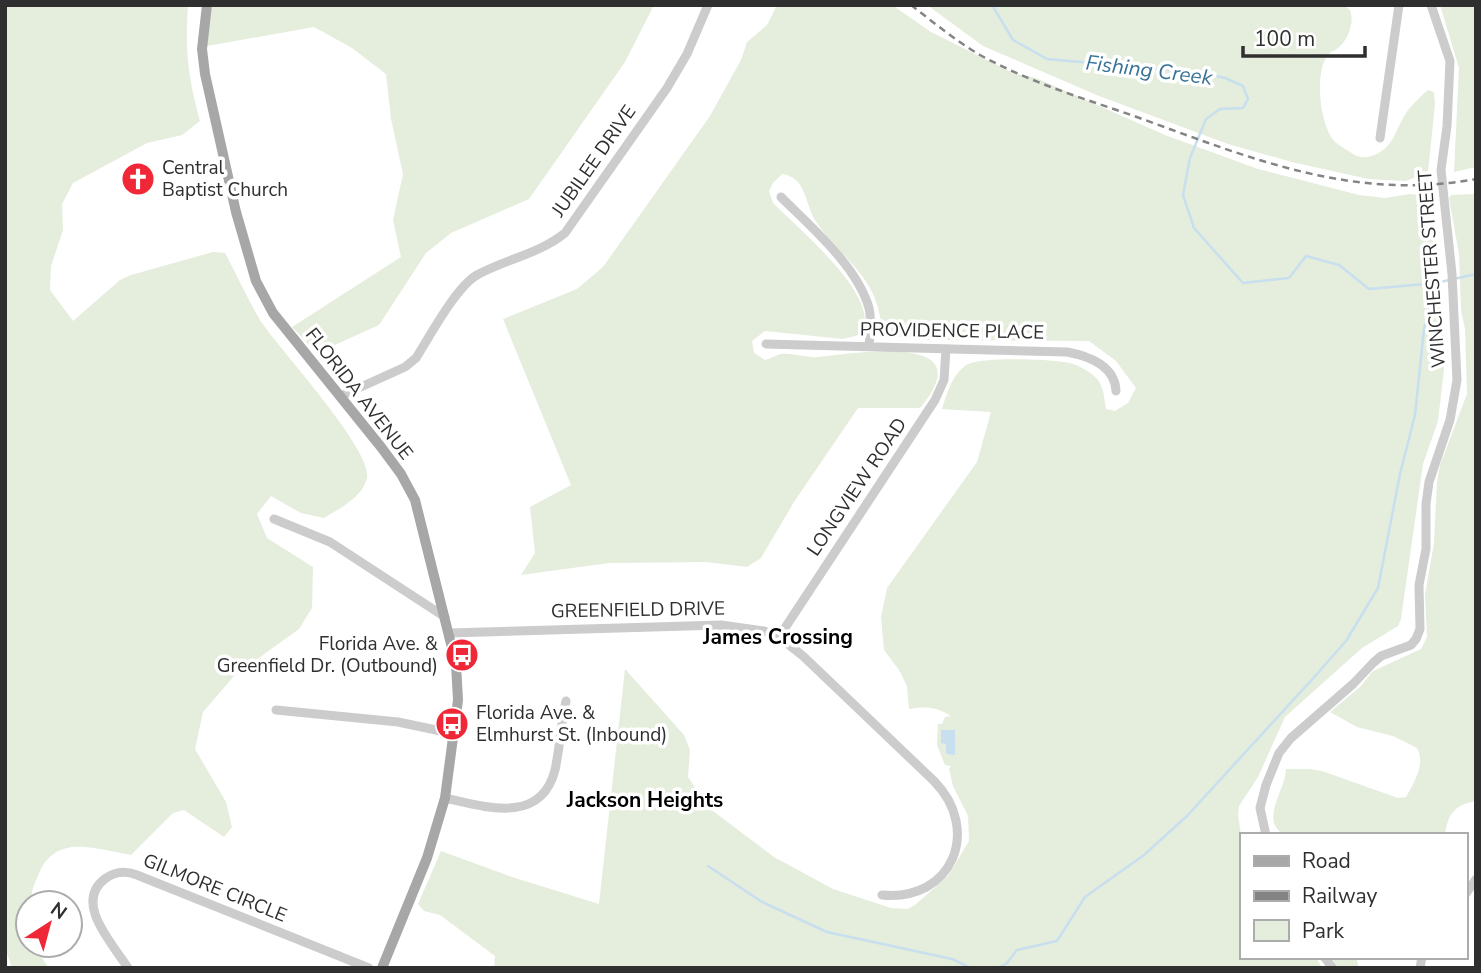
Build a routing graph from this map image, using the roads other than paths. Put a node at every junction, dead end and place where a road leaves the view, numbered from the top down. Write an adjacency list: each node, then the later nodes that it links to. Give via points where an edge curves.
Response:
1 (207, 5): 11 (main road, FLORIDA AVENUE, via 201,49 205,74 256,281 274,313)
2 (708, 5): 11 (street, JUBILEE DRIVE, via 667,88 565,233 550,245 477,275 463,286 416,358)
3 (1399, 5): 5 (street)
4 (1431, 5): 20 (street, WINCHESTER STREET, via 1450,61 1441,170 1453,279 1456,396 1429,482 1419,585 1420,629 1410,645 1381,656 1279,752 1260,808)
5 (1380, 138)
6 (780, 197): 8 (street, via 831,248 862,291 870,311)
7 (766, 344): 8 (street, PROVIDENCE PLACE)
8 (869, 346): 9 (street, PROVIDENCE PLACE)
9 (946, 349): 10 (street, PROVIDENCE PLACE, via 1074,353 1105,368 1114,377); 15 (street, LONGVIEW ROAD, via 944,380 935,400)
10 (1116, 391)
11 (341, 396): 13 (main road, FLORIDA AVENUE, via 401,474 415,500)
12 (274, 519): 13 (street, via 330,542)
13 (445, 617): 14 (main road, FLORIDA AVENUE)
14 (450, 633): 15 (street, GREENFIELD DRIVE, via 721,625); 18 (main road, FLORIDA AVENUE, via 457,676)
15 (779, 637): 21 (street, GREENFIELD DRIVE, via 934,781 954,809 957,842 942,875 916,893)
16 (566, 701): 19 (street, via 555,769 540,796 506,809)
17 (276, 710): 18 (street, via 398,722)
18 (455, 734): 19 (main road, FLORIDA AVENUE)
19 (445, 798): 24 (main road, FLORIDA AVENUE, via 427,858)
20 (1266, 833)
21 (882, 895)
22 (128, 968): 23 (street, GILMORE CIRCLE, via 97,921 93,905 100,884 120,872)
23 (369, 968)
24 (382, 968)

